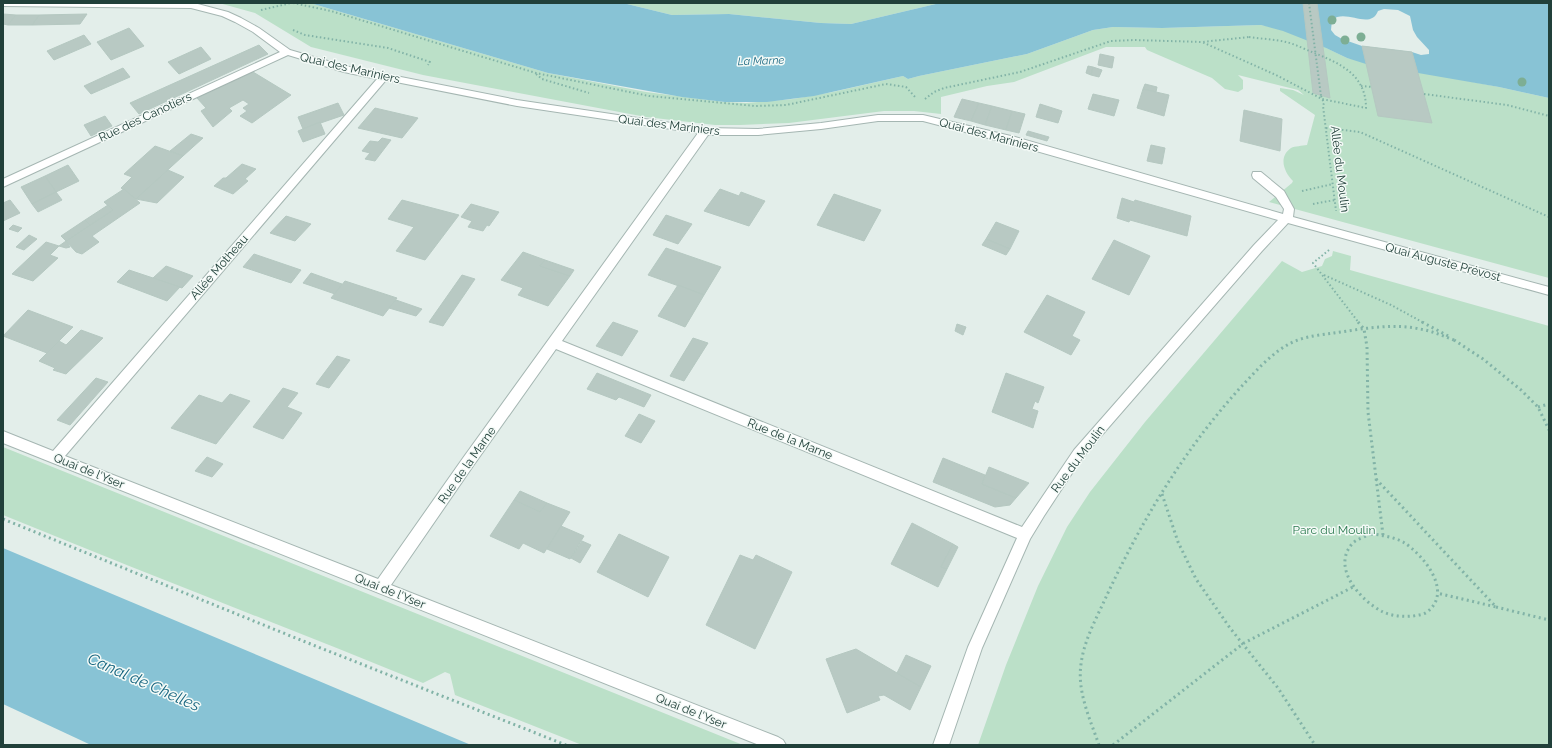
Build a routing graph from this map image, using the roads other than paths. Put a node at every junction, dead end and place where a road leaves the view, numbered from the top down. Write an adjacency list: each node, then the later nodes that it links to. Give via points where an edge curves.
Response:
1 (3, 3): 2 (street, Quai des Mariniers, via 191,5 238,20)
2 (287, 52): 3 (street, Quai des Mariniers, via 344,69); 6 (street, Rue des Canotiers)
3 (384, 77): 4 (street, Quai des Mariniers, via 517,103); 12 (street, Allée Motheau)
4 (704, 131): 7 (street, Quai des Mariniers, via 758,132 878,118 923,118 1015,141); 10 (street, Rue de la Marne)
5 (1257, 175): 7 (street, via 1280,194 1289,209)
6 (3, 183)
7 (1287, 218): 8 (street, Quai des Mariniers); 13 (street, Rue du Moulin, via 1078,454)
8 (1337, 233): 9 (street, Quai Auguste Prévost)
9 (1549, 291)
10 (554, 343): 13 (street, Rue de la Marne); 14 (street, Rue de la Marne)
11 (3, 437): 12 (street, Quai de l'Yser)
12 (55, 458): 14 (street, Quai de l'Yser)
13 (1025, 535): 16 (street, Rue du Moulin, via 975,648)
14 (381, 587): 15 (street, Quai de l'Yser)
15 (778, 745)
16 (941, 745)

